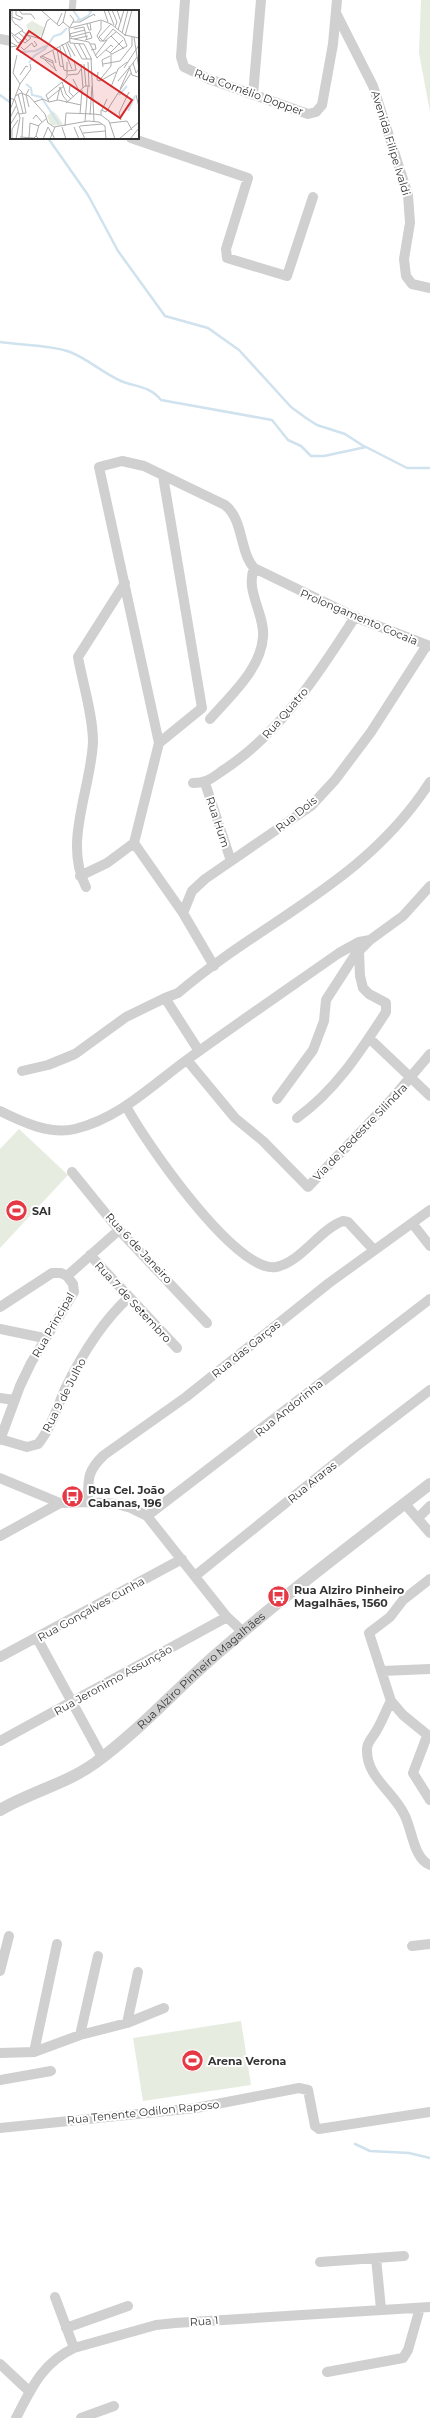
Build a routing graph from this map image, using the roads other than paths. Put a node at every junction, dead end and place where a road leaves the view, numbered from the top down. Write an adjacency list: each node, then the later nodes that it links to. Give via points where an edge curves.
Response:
1 (185, 0): 7 (street, Rua Cornélio Dopper, via 181,57 184,67)
2 (261, 0): 7 (street)
3 (337, 0): 4 (street, Rua Cornélio Dopper)
4 (336, 13): 7 (street, Rua Cornélio Dopper, via 326,86 320,109 308,114); 10 (street, Avenida Filipe Ivaldi, via 373,86 408,195 410,223 404,259 406,276 412,284)
5 (0, 40): 6 (street)
6 (10, 41)
7 (253, 95)
8 (134, 139): 9 (street, via 248,178 226,249 228,258 276,274 287,276)
9 (314, 197)
10 (430, 288)
11 (163, 476): 12 (street, via 230,509 247,558); 13 (street, via 144,466 122,461 99,468); 17 (street, via 202,708)
12 (254, 568): 14 (street, Prolongamento Cocaia); 16 (street, via 251,580 263,637 257,661)
13 (124, 583): 17 (street); 23 (street, via 78,657 93,741 89,780 80,818)
14 (355, 617): 15 (street, Prolongamento Cocaia); 20 (street, Rua Quatro, via 314,679 271,732 242,757)
15 (429, 646): 22 (street, Rua Dois, via 335,780 295,818)
16 (210, 719)
17 (159, 743): 21 (street)
18 (430, 782): 29 (street, via 405,815 356,866)
19 (193, 783): 20 (street)
20 (205, 783): 22 (street, Rua Hum)
21 (134, 843): 23 (street, via 107,863); 26 (street)
22 (230, 861): 26 (street, Rua Dois, via 194,888)
23 (80, 876): 25 (street)
24 (430, 886): 27 (street, via 403,916)
25 (86, 887)
26 (183, 913): 29 (street)
27 (370, 940): 28 (street); 32 (street, via 360,942 339,953)
28 (359, 951): 31 (street, via 363,988 387,1006 386,1012); 38 (street, via 325,1002 324,1021 313,1050)
29 (214, 966): 30 (street, via 178,992)
30 (164, 998): 32 (street); 35 (street, via 126,1017 75,1054 48,1065)
31 (369, 1038): 36 (street); 41 (street, via 338,1080)
32 (199, 1051): 34 (street)
33 (430, 1054): 36 (street, Via de Pedestre Silindra)
34 (187, 1060): 36 (street, Via de Pedestre Silindra, via 235,1118 263,1141 308,1187); 39 (street)
35 (22, 1071)
36 (411, 1078): 37 (street)
37 (430, 1096)
38 (277, 1099)
39 (126, 1106): 40 (street, via 74,1129 54,1130 17,1120); 47 (street, via 153,1151 189,1198 210,1222 253,1262 266,1267 285,1264 343,1221 348,1222)
40 (0, 1111)
41 (297, 1118)
42 (72, 1172): 45 (street, Rua 6 de Janeiro)
43 (430, 1210): 44 (street, Rua das Garças)
44 (412, 1223): 46 (street); 47 (street, Rua das Garças)
45 (119, 1230): 48 (street, Rua Principal); 53 (street, Rua 6 de Janeiro)
46 (430, 1246)
47 (374, 1250): 63 (street, Rua das Garças, via 186,1397 104,1455 94,1464 89,1474)
48 (90, 1256): 49 (street, Rua Principal); 50 (street, Rua 7 de Setembro)
49 (67, 1276): 52 (street, via 52,1273); 55 (street, Rua Principal, via 73,1284 74,1292)
50 (129, 1297): 56 (street, Rua 7 de Setembro); 60 (street, Rua 9 de Julho, via 103,1325 81,1360 48,1429 38,1444 26,1447)
51 (430, 1299): 67 (street, Rua Andorinha)
52 (0, 1308)
53 (207, 1323)
54 (0, 1329): 55 (street)
55 (44, 1338): 59 (street, Rua Principal)
56 (177, 1348)
57 (430, 1390): 72 (street, Rua Araras)
58 (0, 1398): 59 (street)
59 (14, 1400): 60 (street, Rua Principal)
60 (0, 1440)
61 (0, 1478): 64 (street)
62 (430, 1484): 65 (street, Rua Alziro Pinheiro Magalhães)
63 (88, 1502): 64 (street); 67 (street, via 117,1504)
64 (60, 1503): 70 (street)
65 (405, 1504): 68 (street); 75 (street, Rua Alziro Pinheiro Magalhães)
66 (430, 1506): 68 (street)
67 (147, 1516): 71 (street)
68 (418, 1518): 69 (street)
69 (430, 1533)
70 (0, 1536)
71 (182, 1559): 72 (street); 76 (street, Rua Gonçalves Cunha)
72 (195, 1576): 74 (street)
73 (430, 1579): 79 (street, via 402,1600 387,1620 370,1631)
74 (227, 1617): 75 (street); 81 (street, Rua Jeronimo Assunção)
75 (243, 1632): 84 (street, Rua Alziro Pinheiro Magalhães)
76 (37, 1638): 77 (street, Rua Gonçalves Cunha); 81 (street)
77 (0, 1657)
78 (430, 1669): 79 (street)
79 (382, 1671): 80 (street)
80 (391, 1701): 82 (street); 87 (street, via 378,1729 369,1740 366,1748 367,1757 375,1775 405,1815 418,1851)
81 (71, 1703): 83 (street, Rua Jeronimo Assunção); 84 (street)
82 (429, 1737): 85 (street, via 413,1769 414,1776)
83 (0, 1741)
84 (102, 1757): 86 (street, Rua Alziro Pinheiro Magalhães, via 80,1773)
85 (428, 1793)
86 (0, 1810)
87 (430, 1865)
88 (9, 1936): 93 (street)
89 (57, 1944): 98 (street)
90 (430, 1944): 91 (street)
91 (412, 1946)
92 (98, 1956): 97 (street)
93 (0, 1971)
94 (138, 1972): 96 (street)
95 (164, 2008): 96 (street)
96 (127, 2023): 97 (street)
97 (80, 2036): 98 (street)
98 (34, 2052): 99 (street)
99 (0, 2053)
100 (51, 2071): 101 (street)
101 (0, 2080)
102 (430, 2112): 103 (street, Rua Tenente Odilon Raposo, via 323,2129 315,2126 308,2090 303,2088 184,2109)
103 (0, 2128)
104 (404, 2256): 105 (street)
105 (376, 2258): 106 (street); 110 (street)
106 (320, 2262)
107 (55, 2297): 111 (street)
108 (128, 2306): 111 (street)
109 (425, 2307): 110 (street, Rua 1); 114 (street, via 408,2350 402,2358)
110 (381, 2310): 112 (street, Rua 1, via 156,2325)
111 (66, 2328): 112 (street)
112 (74, 2348): 115 (street, Rua 1, via 53,2360)
113 (0, 2364): 115 (street)
114 (327, 2372)
115 (30, 2392): 117 (street, Rua 1)
116 (114, 2406): 118 (street)
117 (16, 2418)
118 (81, 2418)

